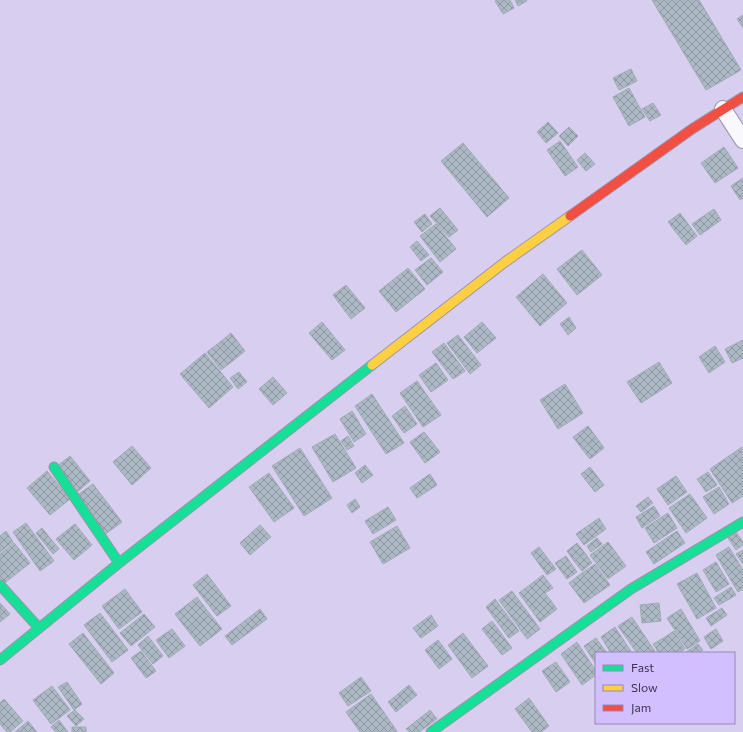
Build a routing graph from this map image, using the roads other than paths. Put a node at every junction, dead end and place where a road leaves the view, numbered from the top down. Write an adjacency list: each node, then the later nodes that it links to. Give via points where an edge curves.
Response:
1 (743, 97): 2 (main road)
2 (723, 109): 3 (street); 6 (main road, via 505,262)
3 (743, 140)
4 (54, 467): 6 (main road)
5 (743, 522): 10 (main road, via 631,589)
6 (119, 563): 8 (main road)
7 (0, 585): 8 (main road)
8 (39, 628): 9 (main road)
9 (0, 660)
10 (431, 732)

